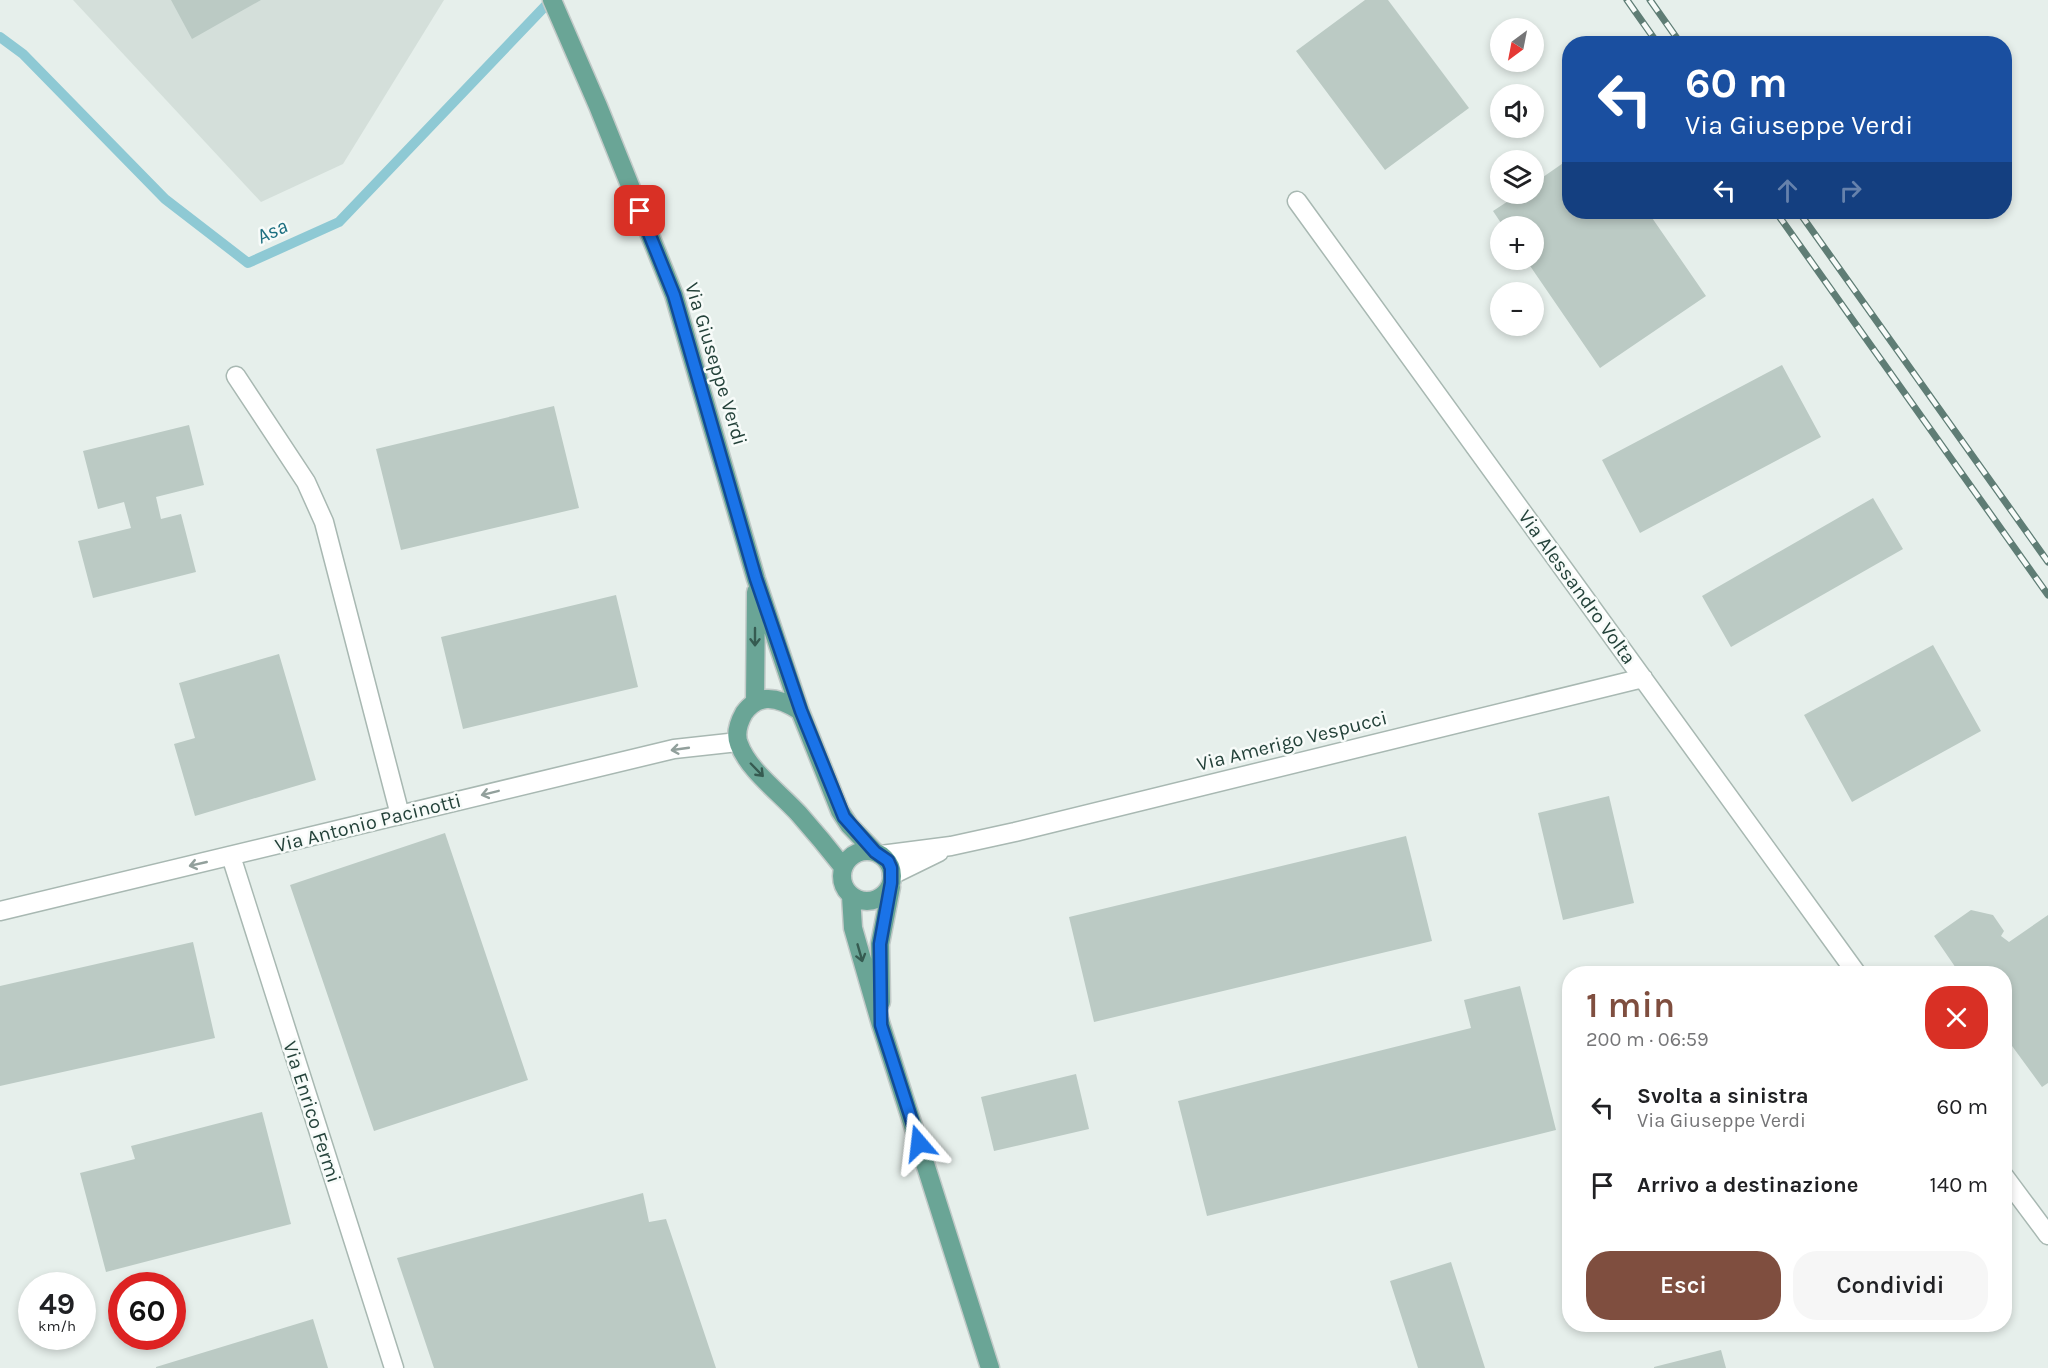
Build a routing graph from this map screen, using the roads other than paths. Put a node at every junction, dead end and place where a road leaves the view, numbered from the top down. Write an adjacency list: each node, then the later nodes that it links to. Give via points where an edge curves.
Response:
1 (552, 0): 4 (main road, Via Giuseppe Verdi, via 674,295)
2 (1297, 201): 5 (street, Via Alessandro Volta)
3 (236, 375): 9 (street, via 306,482 324,522)
4 (756, 579): 6 (main road, Via Giuseppe Verdi, one-way to 6); 7 (main road, Via Giuseppe Verdi)
5 (1642, 678): 10 (street, Via Amerigo Vespucci); 17 (street, Via Alessandro Volta)
6 (755, 702): 7 (main road, via 773,700); 8 (main road, via 742,716)
7 (801, 711): 11 (main road, Via Giuseppe Verdi, via 840,811)
8 (738, 742): 9 (street, Via Antonio Pacinotti, one-way to 9, via 674,749); 13 (main road, one-way to 13, via 752,767 799,814)
9 (400, 815): 12 (street, Via Antonio Pacinotti)
10 (951, 846): 11 (street, Via Amerigo Vespucci); 14 (street, Via Amerigo Vespucci)
11 (878, 854): 13 (main road, via 868,850 856,853); 14 (main road, via 888,861)
12 (231, 856): 16 (street, Via Antonio Pacinotti, one-way to 16); 21 (street, Via Enrico Fermi)
13 (843, 867): 15 (main road, via 842,883)
14 (892, 879): 15 (main road, via 882,897 874,901); 18 (main road, via 880,944)
15 (850, 896): 18 (main road, one-way to 18, via 853,928)
16 (0, 911)
17 (1851, 966)
18 (881, 1025): 22 (main road)
19 (2012, 1187): 20 (street)
20 (2048, 1235)
21 (394, 1368)
22 (990, 1368)

